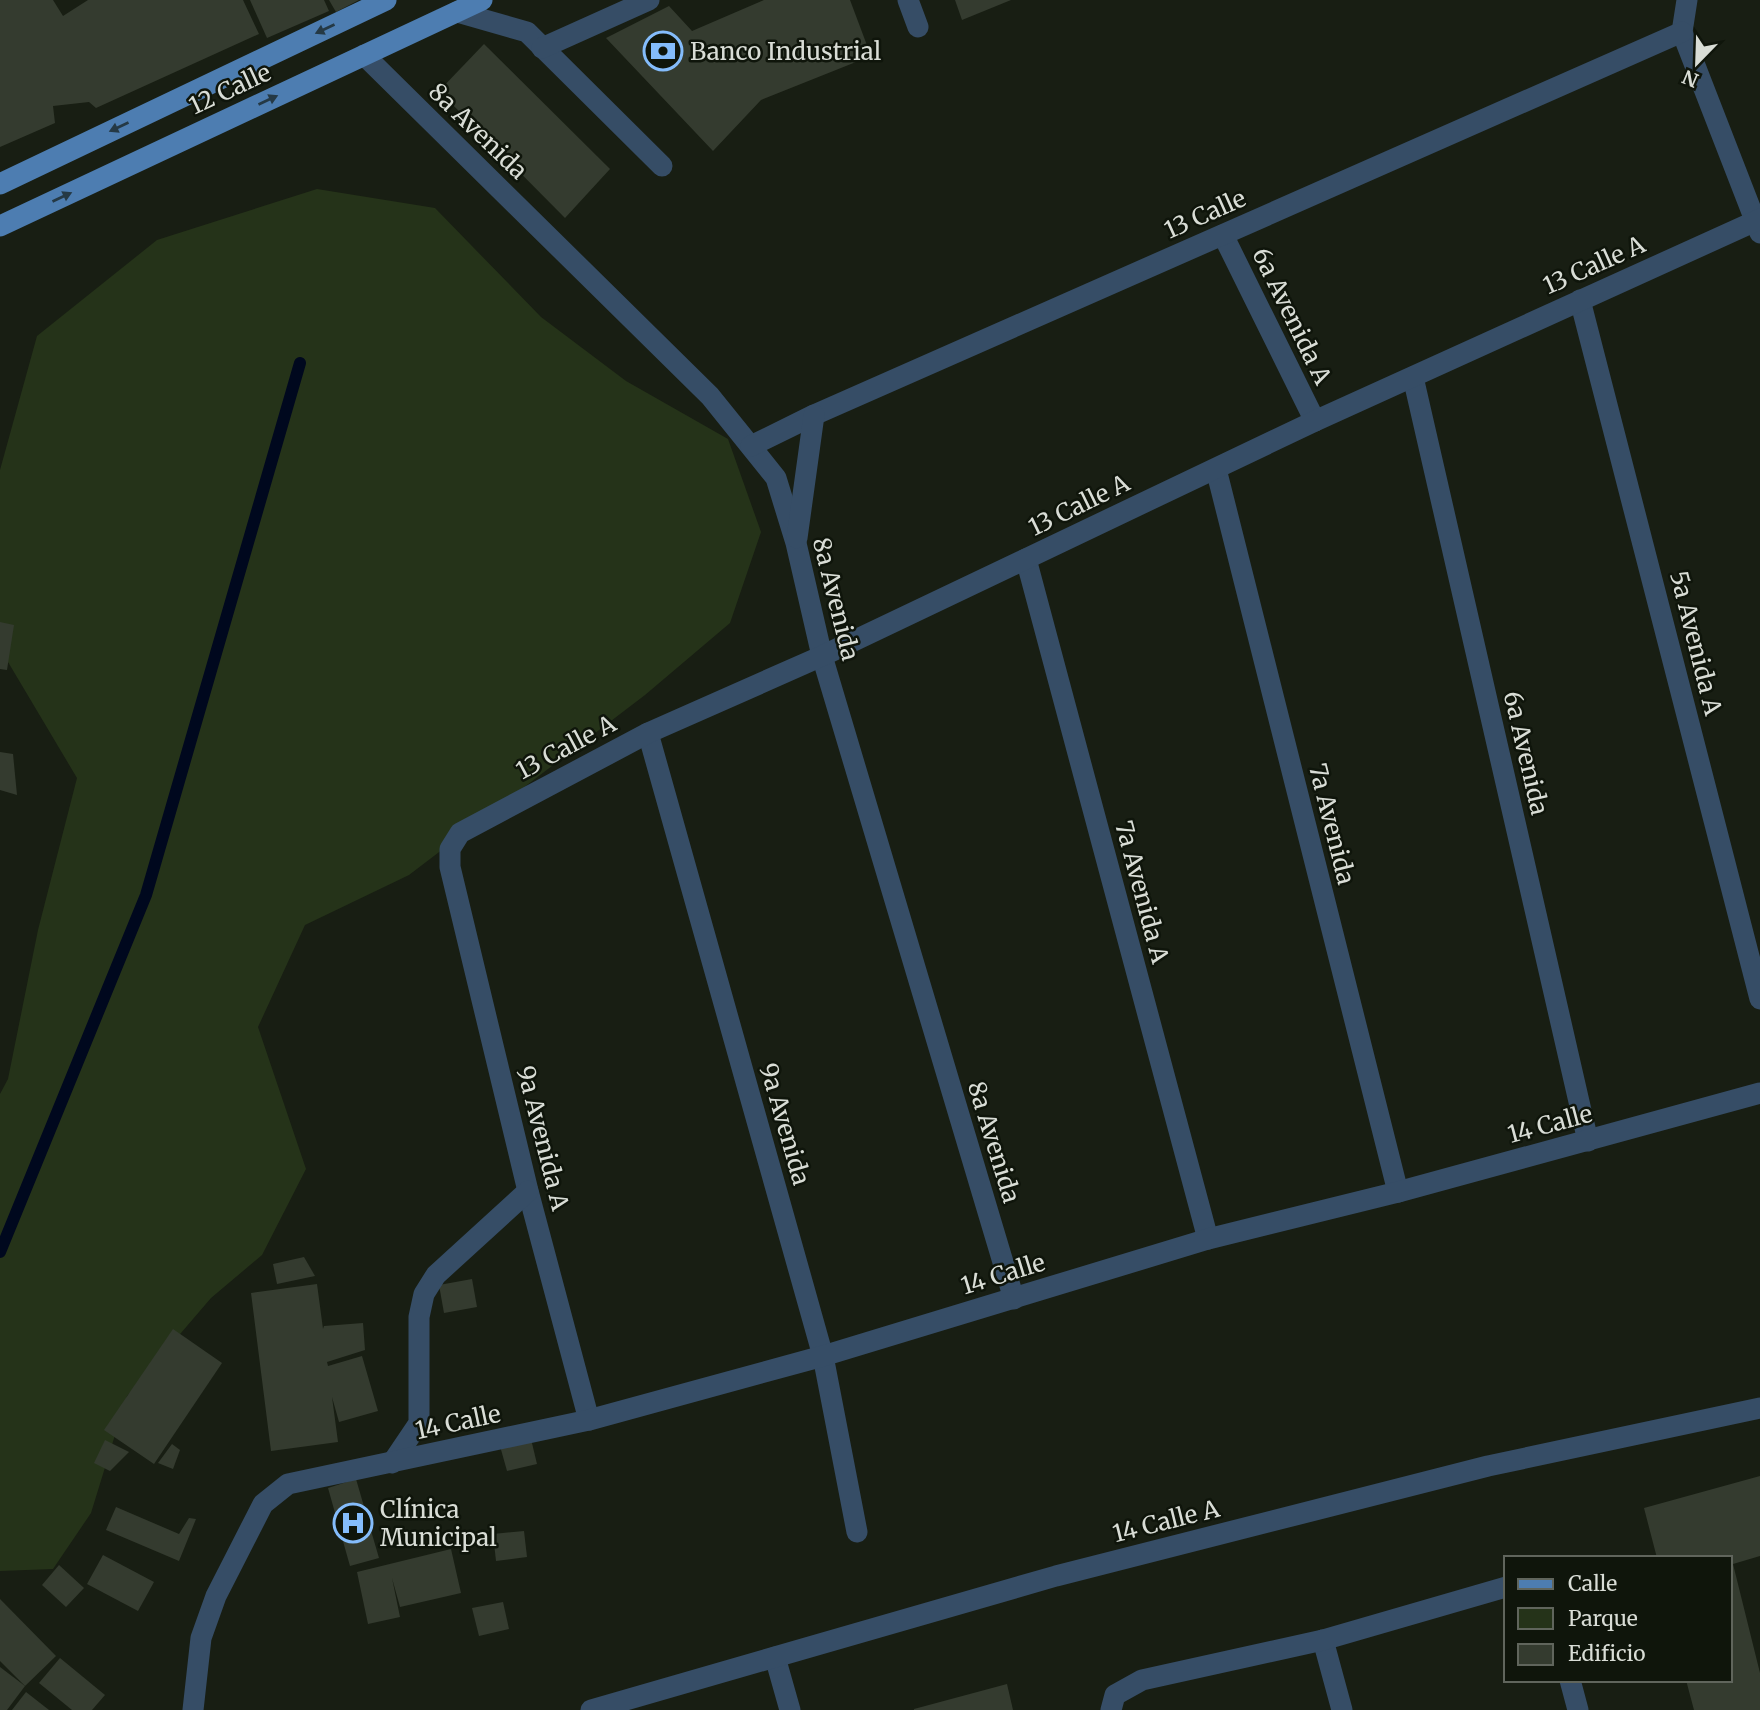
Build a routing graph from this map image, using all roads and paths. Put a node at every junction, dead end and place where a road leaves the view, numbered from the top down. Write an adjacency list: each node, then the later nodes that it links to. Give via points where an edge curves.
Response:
1 (386, 0): 12 (main road, 12 Calle, one-way to 12)
2 (482, 0): 6 (main road, 12 Calle)
3 (649, 0): 9 (street)
4 (908, 0): 7 (street)
5 (1687, 0): 8 (street)
6 (457, 12): 9 (street, via 527,32); 10 (main road, 12 Calle)
7 (918, 27)
8 (1682, 32): 13 (street); 15 (street, 13 Calle)
9 (542, 48): 11 (street)
10 (364, 55): 14 (main road, 12 Calle, one-way to 10); 20 (street, 8a Avenida, via 710,396)
11 (662, 166)
12 (0, 184)
13 (1759, 224): 16 (street, 13 Calle A)
14 (0, 226)
15 (1223, 235): 18 (street, 13 Calle); 19 (street, 6a Avenida A)
16 (1580, 300): 17 (street, 13 Calle A); 27 (street, 5a Avenida A)
17 (1413, 377): 19 (street, 13 Calle A); 29 (street, 6a Avenida)
18 (814, 415): 20 (street, 13 Calle); 22 (street)
19 (1315, 421): 21 (street, 13 Calle A)
20 (751, 446): 22 (street, 8a Avenida, via 776,478)
21 (1216, 469): 23 (street, 13 Calle A); 31 (street, 7a Avenida)
22 (796, 544): 24 (street, 8a Avenida)
23 (1026, 559): 24 (street, 13 Calle A); 32 (street, 7a Avenida A)
24 (822, 656): 25 (street, 13 Calle A); 33 (street, 8a Avenida)
25 (648, 733): 26 (street, 13 Calle A, via 460,833 450,849); 34 (street, 9a Avenida)
26 (450, 867): 30 (street, 9a Avenida A)
27 (1760, 999)
28 (1760, 1093): 29 (street, 14 Calle)
29 (1588, 1141): 31 (street, 14 Calle)
30 (528, 1191): 36 (street, 9a Avenida A); 37 (street, via 436,1275 424,1294 419,1317 419,1423)
31 (1398, 1192): 32 (street, 14 Calle)
32 (1208, 1239): 33 (street, 14 Calle)
33 (1014, 1299): 34 (street, 14 Calle)
34 (823, 1356): 36 (street, 14 Calle); 38 (street, 9a Avenida)
35 (1760, 1408): 41 (street, 14 Calle A, via 1475,1469 1056,1576)
36 (589, 1420): 37 (street, 14 Calle)
37 (392, 1463): 43 (street, 14 Calle, via 288,1483 263,1504 216,1596 201,1638)
38 (857, 1532)
39 (1504, 1588): 40 (street)
40 (1323, 1640): 46 (street, via 1142,1680 1115,1695); 47 (street)
41 (775, 1657): 44 (street, 14 Calle A); 45 (street)
42 (1571, 1682): 48 (street)
43 (193, 1710)
44 (591, 1710)
45 (790, 1710)
46 (1111, 1710)
47 (1342, 1710)
48 (1578, 1710)

